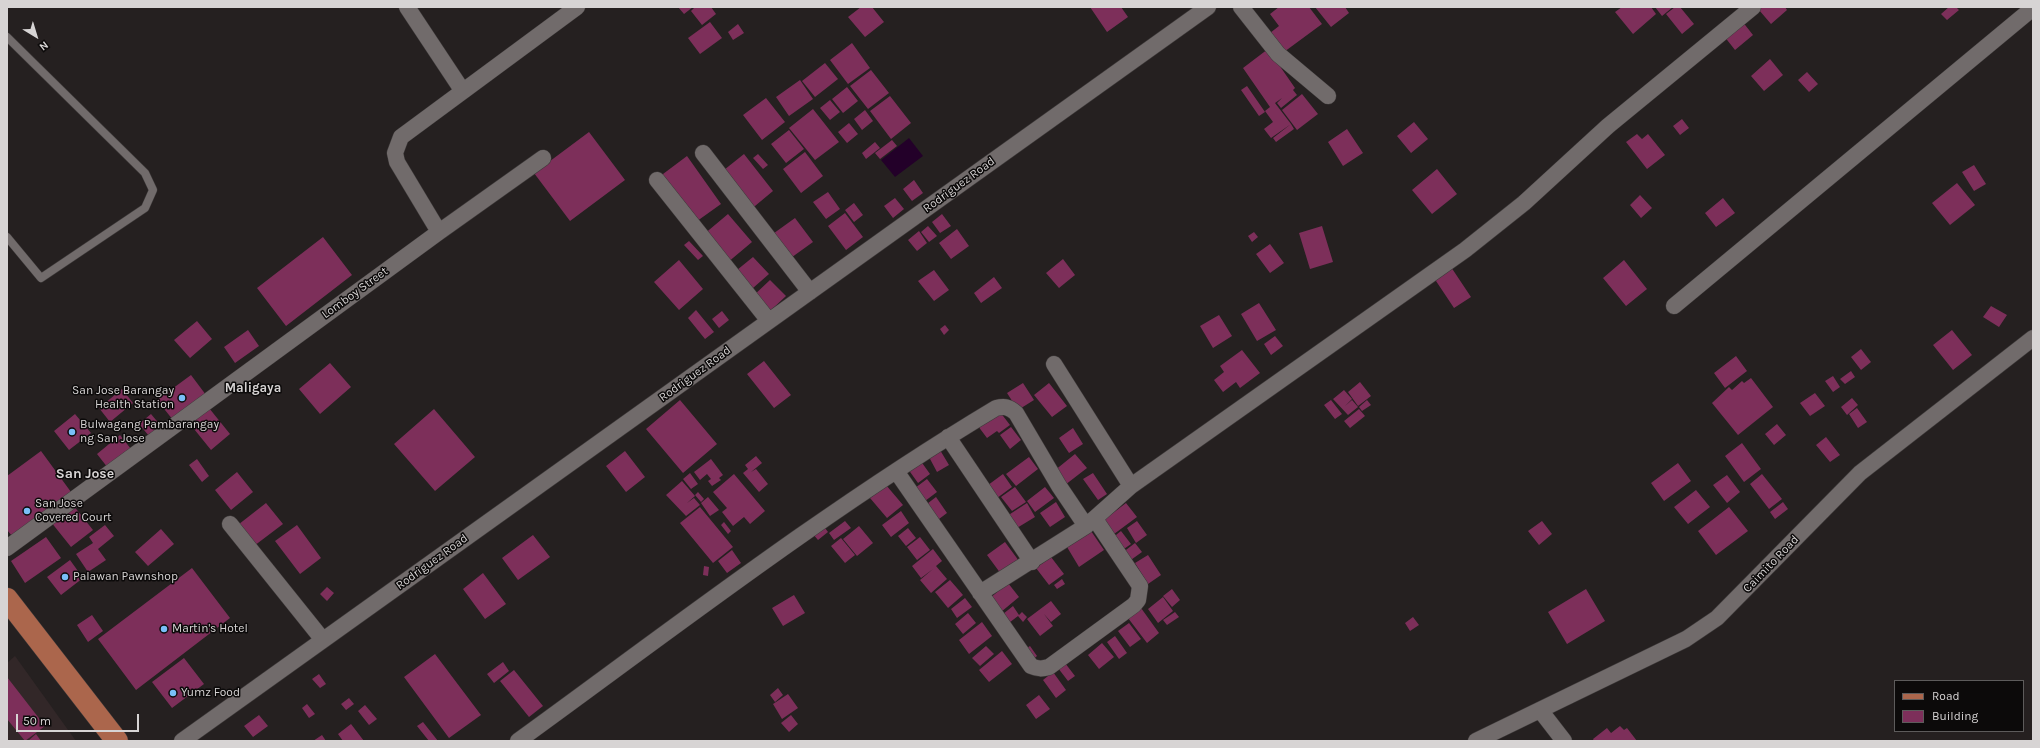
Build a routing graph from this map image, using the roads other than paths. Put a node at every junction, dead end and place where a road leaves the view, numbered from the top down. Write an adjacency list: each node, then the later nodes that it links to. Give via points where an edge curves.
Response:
1 (407, 7): 8 (street)
2 (577, 7): 8 (street)
3 (1208, 7): 15 (street, Rodriguez Road)
4 (1241, 7): 9 (street, via 1278,54)
5 (1753, 7): 22 (street, via 1608,126 1524,203 1465,250)
6 (2033, 8): 16 (street)
7 (7, 37): 14 (lane, via 145,172 153,190 145,208 41,278)
8 (462, 90): 13 (street, via 402,137 395,153 397,162)
9 (1328, 96)
10 (703, 153): 15 (street)
11 (543, 158): 13 (street, Lomboy Street)
12 (657, 180): 17 (street)
13 (439, 232): 25 (street, Lomboy Street)
14 (7, 237)
15 (810, 292): 17 (street, Rodriguez Road)
16 (1674, 306)
17 (769, 321): 29 (street, Rodriguez Road)
18 (2033, 338): 30 (street, Caimito Road, via 1860,473 1717,618 1686,639)
19 (1054, 364): 22 (street)
20 (948, 437): 21 (street); 23 (street, via 996,408 1010,408 1016,413 1059,486); 26 (street)
21 (896, 471): 27 (street); 33 (street, via 831,513)
22 (1131, 486): 23 (street)
23 (1091, 523): 26 (street); 27 (street, via 1140,586 1138,600 1049,667 1042,669 1031,666)
24 (230, 524): 29 (street)
25 (7, 548)
26 (1032, 562): 27 (street)
27 (980, 593)
28 (7, 599): 31 (main road)
29 (323, 640): 32 (street, Rodriguez Road)
30 (1540, 710): 34 (street, Caimito Road); 35 (street)
31 (117, 741)
32 (182, 741)
33 (518, 741)
34 (1476, 741)
35 (1564, 741)

